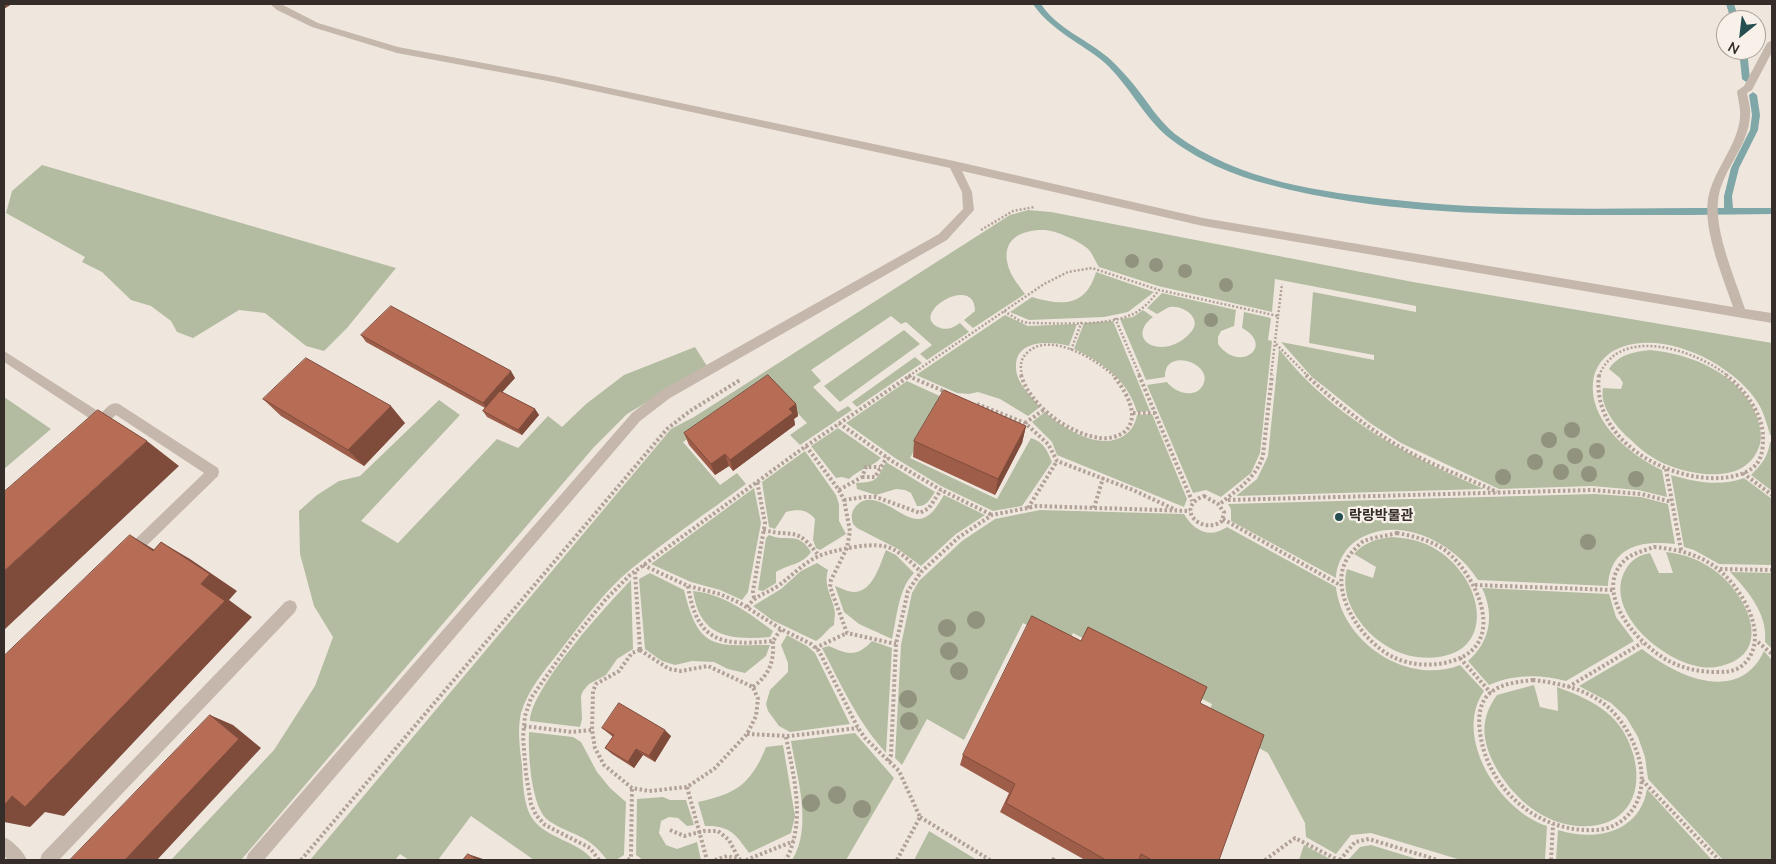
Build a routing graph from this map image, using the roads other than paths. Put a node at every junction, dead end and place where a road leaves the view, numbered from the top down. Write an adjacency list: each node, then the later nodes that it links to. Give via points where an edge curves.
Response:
1 (274, 4): 3 (street, via 315,25 397,50 553,79)
2 (1772, 43): 4 (street, via 1748,88 1742,91 1745,118 1736,146 1716,185 1713,203 1722,252)
3 (954, 164): 4 (street, via 1203,222); 14 (street, via 967,192 969,210 943,237 666,394 636,417)
4 (1741, 313): 5 (street)
5 (1772, 318)
6 (4, 356): 7 (street)
7 (102, 420): 8 (street); 9 (street, via 115,408 213,472)
8 (82, 437)
9 (122, 560)
10 (290, 607): 13 (street)
11 (4, 845): 12 (street)
12 (19, 860)
13 (48, 860)
14 (254, 860)

